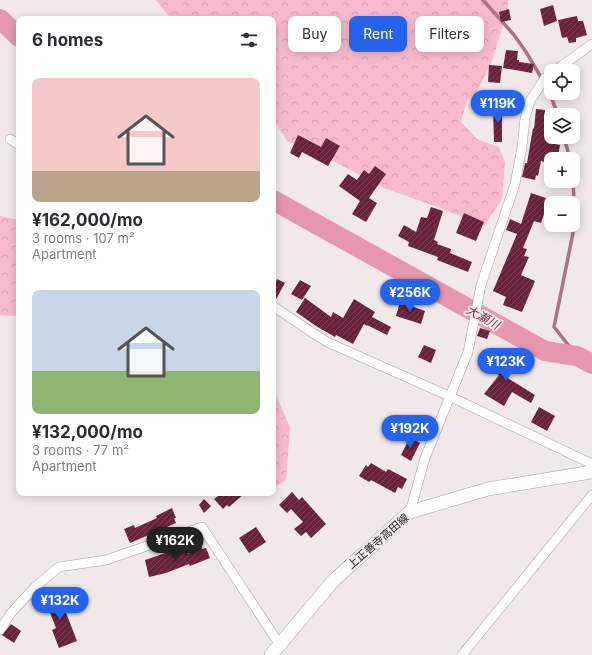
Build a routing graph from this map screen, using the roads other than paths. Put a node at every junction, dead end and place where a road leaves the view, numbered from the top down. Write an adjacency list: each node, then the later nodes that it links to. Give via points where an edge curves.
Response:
1 (592, 44): 2 (street)
2 (565, 64)
3 (544, 80): 7 (street, via 530,101 515,184 481,285 468,352)
4 (10, 139): 5 (street)
5 (16, 143)
6 (276, 308): 7 (street, via 327,342)
7 (449, 396): 8 (street); 11 (street, via 425,458)
8 (592, 464)
9 (592, 472): 11 (main road, 上正善寺高田線, via 488,489)
10 (592, 495): 15 (street)
11 (410, 512): 13 (main road, 上正善寺高田線, via 333,581)
12 (0, 630): 13 (street, via 11,613 35,587 59,567 106,560 202,527)
13 (280, 645): 14 (main road, 上正善寺高田線)
14 (271, 655)
15 (462, 655)

